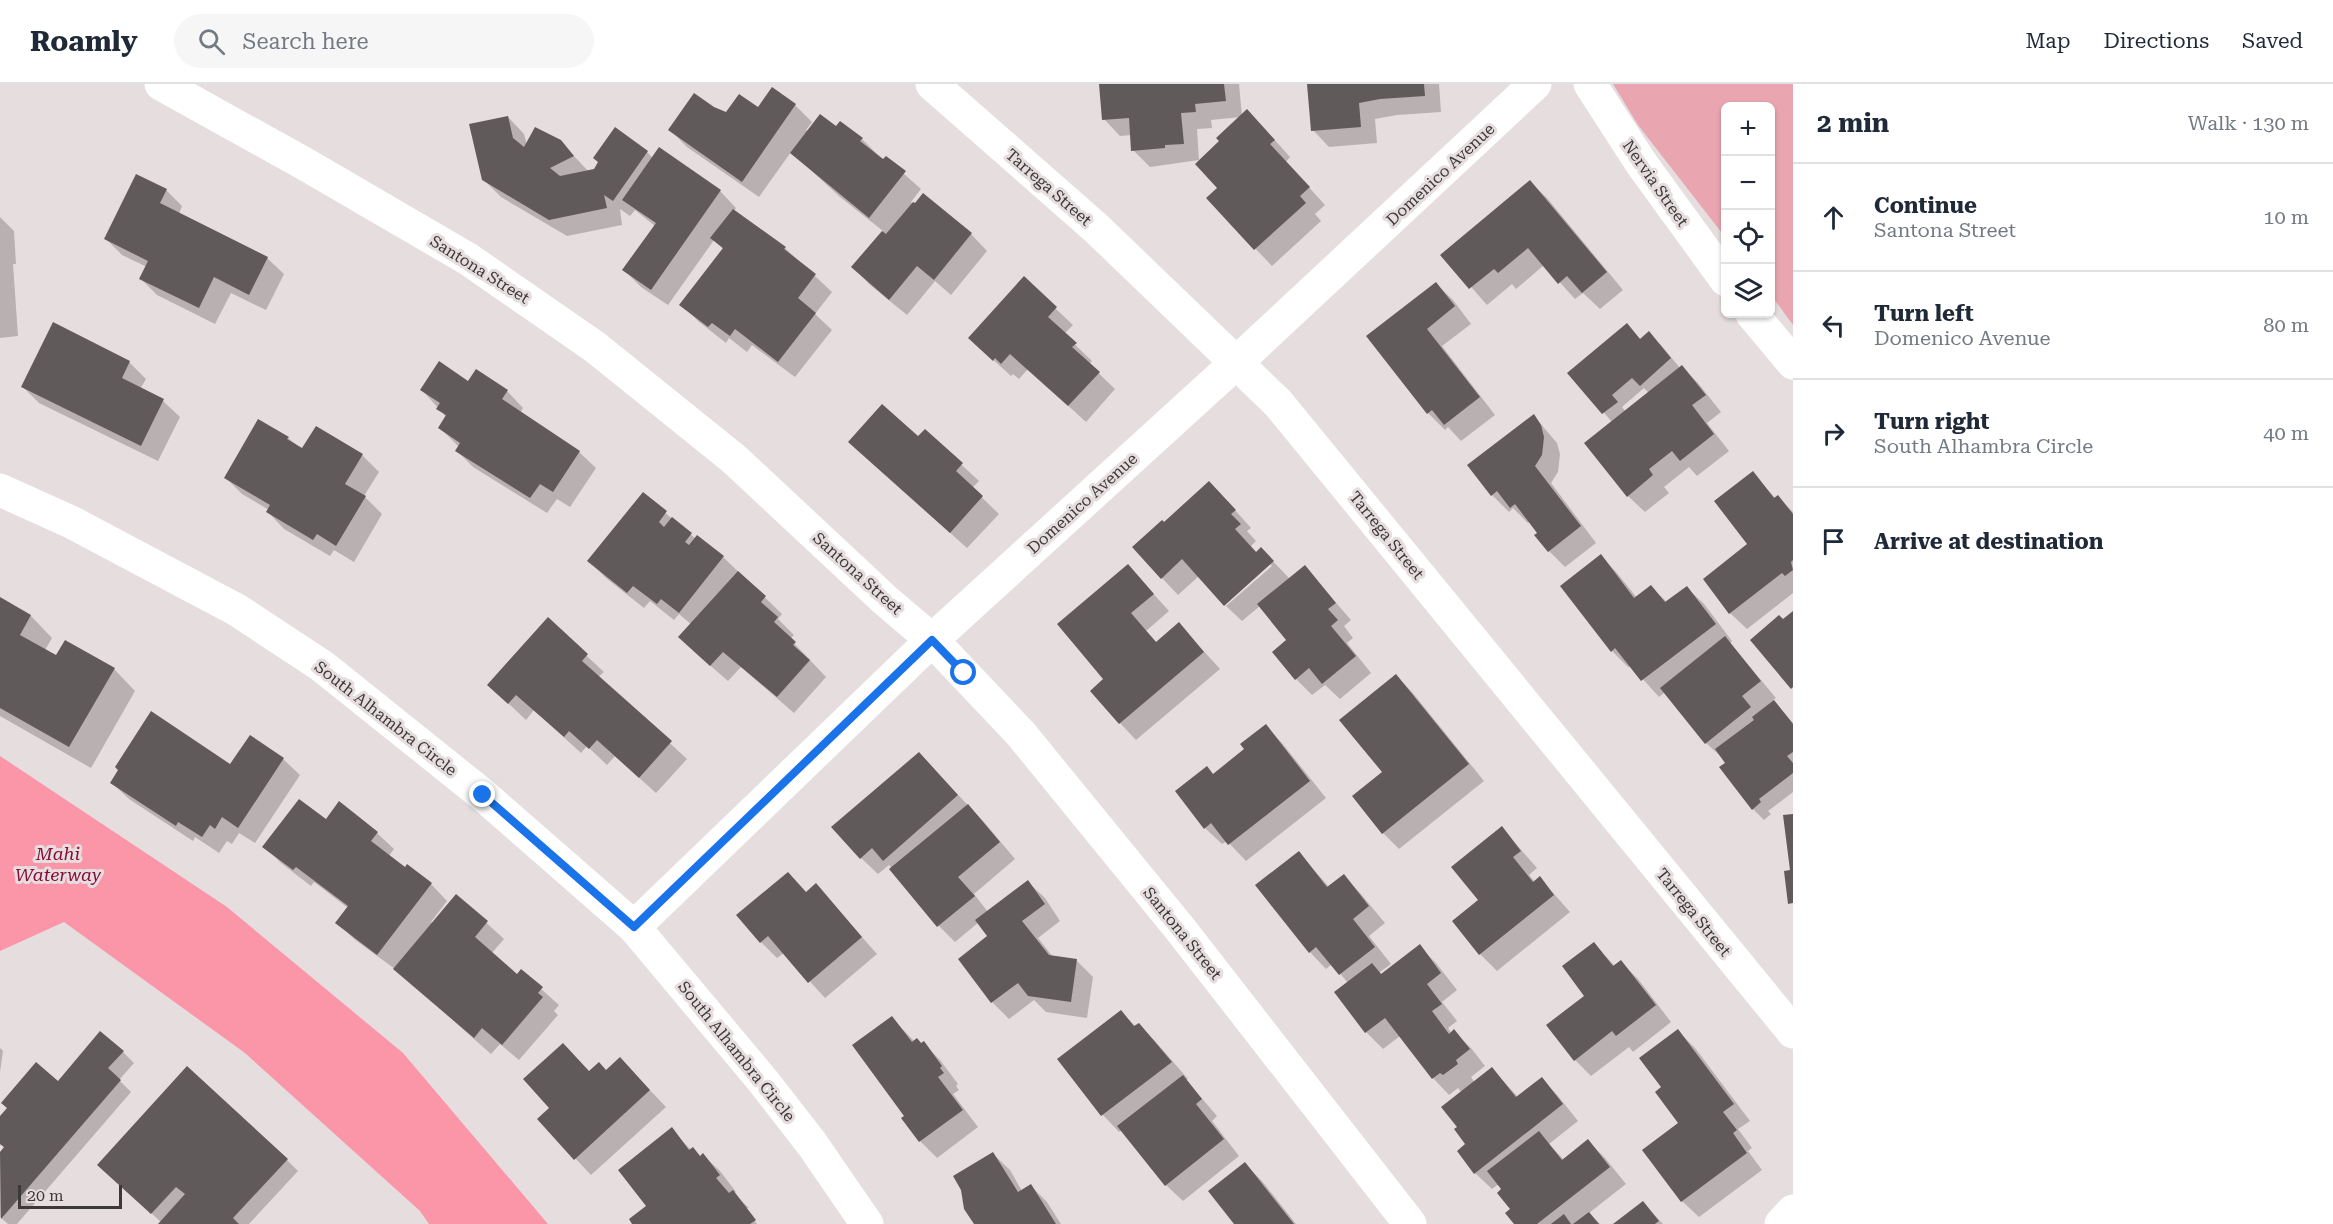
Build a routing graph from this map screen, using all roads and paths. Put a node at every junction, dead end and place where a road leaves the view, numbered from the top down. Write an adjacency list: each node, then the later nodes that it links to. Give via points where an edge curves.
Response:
1 (161, 84): 10 (street, Santona Street, via 468,259 555,318 734,459)
2 (932, 84): 7 (street, Tarrega Street, via 1095,228)
3 (1535, 84): 7 (street, Domenico Avenue)
4 (1590, 84): 5 (street, Nervia Street)
5 (1721, 274)
6 (1755, 318): 8 (street)
7 (1237, 362): 10 (street, Domenico Avenue); 12 (street, Tarrega Street, via 1278,403)
8 (1793, 363)
9 (0, 490): 11 (street, South Alhambra Circle, via 156,565 237,610 322,666 483,795)
10 (932, 640): 11 (street, Domenico Avenue); 15 (street, Santona Street, via 1021,734 1095,823)
11 (634, 927): 14 (street, South Alhambra Circle, via 764,1081)
12 (1793, 1032)
13 (1793, 1211): 16 (street)
14 (867, 1224)
15 (1410, 1224)
16 (1781, 1224)

